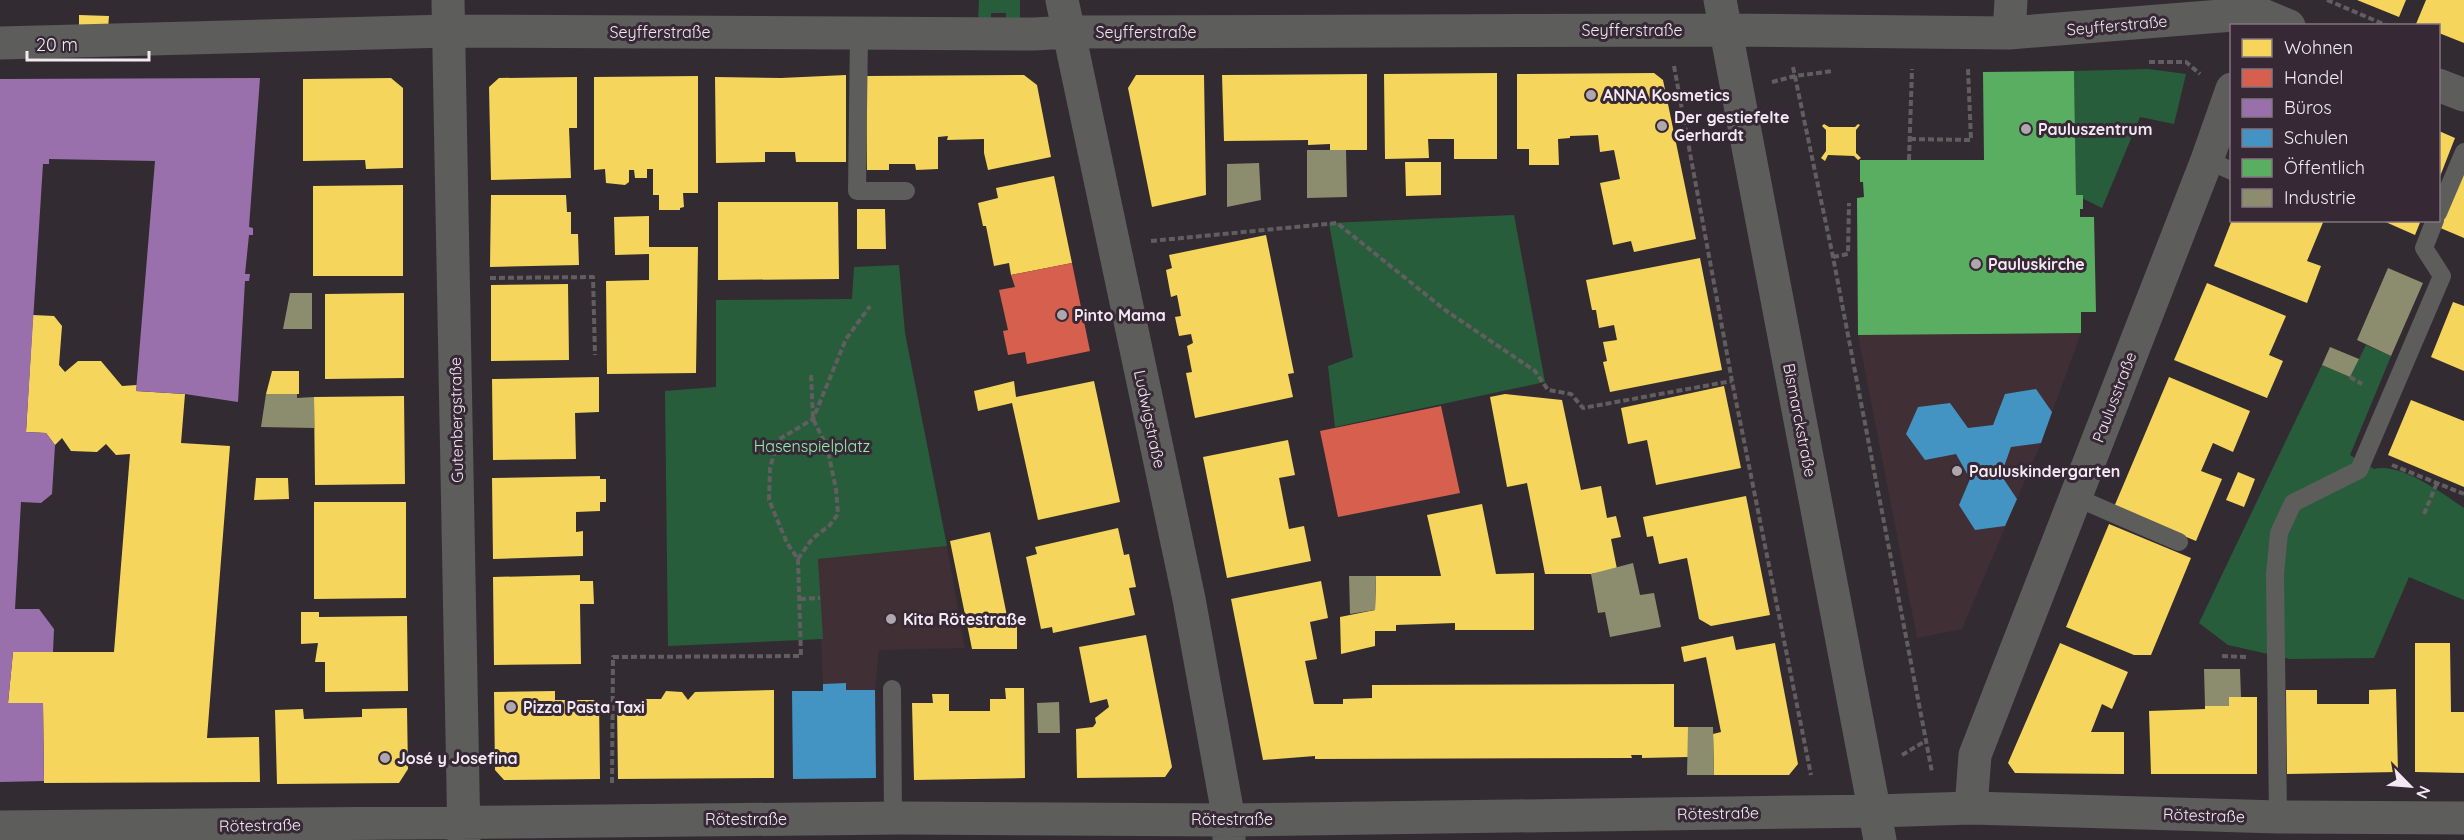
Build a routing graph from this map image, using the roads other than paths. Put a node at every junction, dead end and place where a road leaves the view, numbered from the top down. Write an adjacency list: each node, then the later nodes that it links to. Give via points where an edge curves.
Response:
1 (1062, 0): 7 (street, Ludwigstraße)
2 (2011, 0): 9 (street)
3 (2258, 13): 6 (street, Seyfferstraße); 9 (street, Seyfferstraße)
4 (448, 15): 8 (street, Seyfferstraße); 10 (street, Seyfferstraße); 29 (street, Gutenbergstraße)
5 (1723, 15): 7 (street, Seyfferstraße, via 1668,30); 9 (street, Seyfferstraße); 26 (street, Bismarckstraße)
6 (2284, 24)
7 (1069, 32): 8 (street, Seyfferstraße); 28 (street, Ludwigstraße, via 1189,599)
8 (859, 33): 16 (lane, via 857,191)
9 (2009, 33)
10 (0, 43)
11 (2217, 83): 15 (street, Paulusstraße)
12 (2440, 85): 13 (street)
13 (2464, 95)
14 (2464, 152): 17 (lane)
15 (2219, 166): 19 (street, Paulusstraße)
16 (906, 191)
17 (2440, 211)
18 (2434, 222): 23 (lane, via 2424,248 2442,276 2359,470 2293,504 2279,532 2275,574)
19 (2075, 497): 20 (lane); 22 (street, Paulusstraße, via 1975,755)
20 (2180, 542)
21 (892, 689): 24 (lane)
22 (1971, 808): 23 (street, Rötestraße); 26 (street, Rötestraße)
23 (2278, 817): 25 (street, Rötestraße)
24 (893, 818): 28 (street, Rötestraße); 29 (street, Rötestraße, via 612,820)
25 (2464, 818)
26 (1877, 826): 28 (street, Rötestraße)
27 (0, 827): 29 (street, Rötestraße)
28 (1229, 830)
29 (464, 831)

